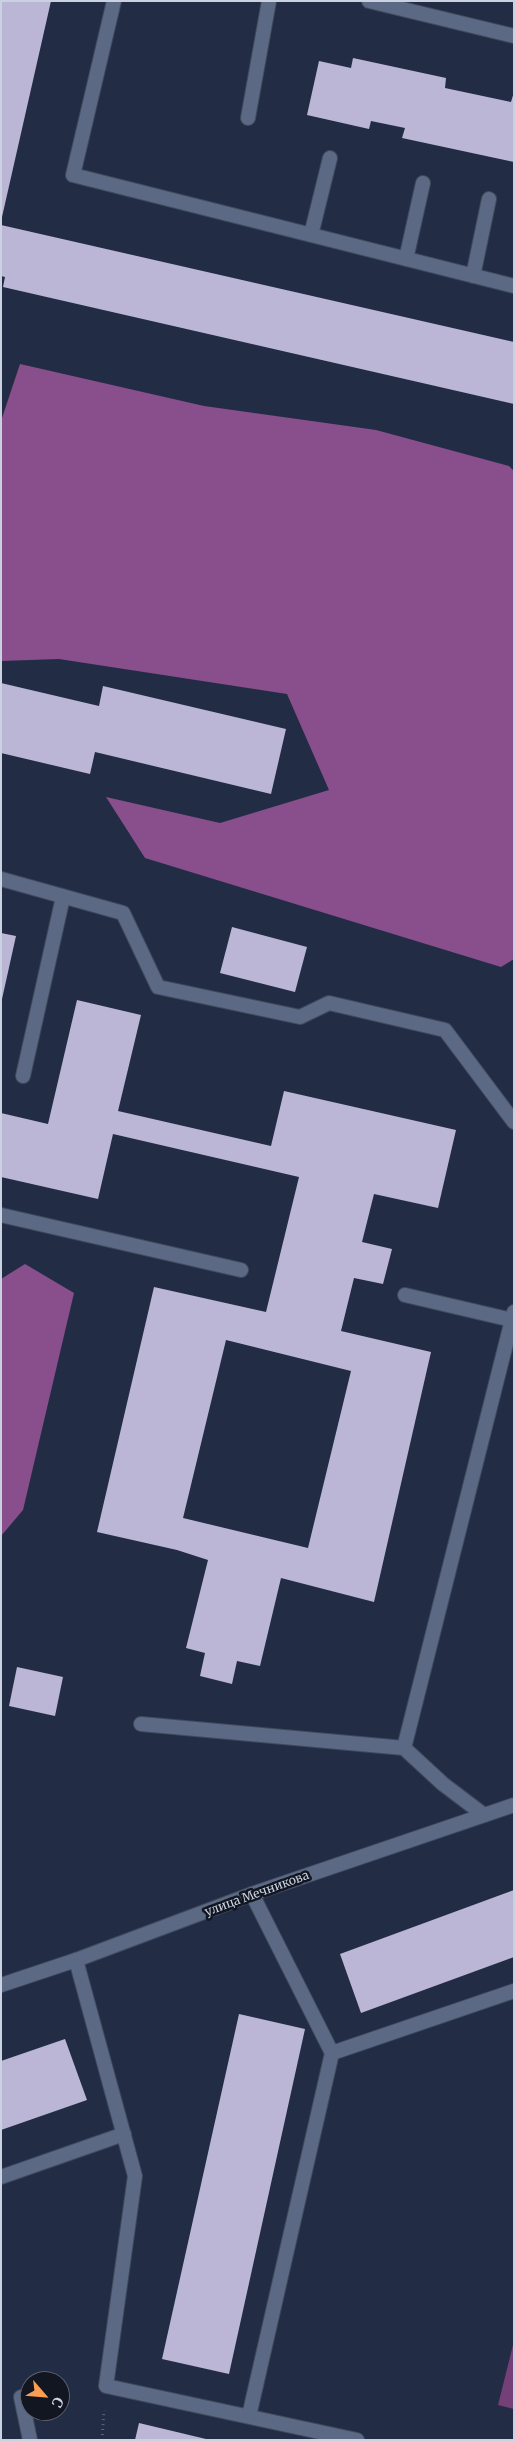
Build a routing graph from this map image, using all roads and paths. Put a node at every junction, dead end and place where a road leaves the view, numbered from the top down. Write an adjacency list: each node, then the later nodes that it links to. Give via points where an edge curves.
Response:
1 (114, 1): 9 (street, via 73,175)
2 (269, 1): 5 (street)
3 (369, 1): 4 (street)
4 (514, 36)
5 (248, 118)
6 (330, 158): 9 (street)
7 (423, 182): 10 (street)
8 (489, 198): 11 (street)
9 (312, 235): 10 (street)
10 (406, 259): 11 (street)
11 (473, 276): 12 (street)
12 (514, 286)
13 (1, 879): 14 (street)
14 (63, 896): 15 (street); 16 (street, via 123,913 158,987 300,1017 329,1003 445,1030)
15 (23, 1076)
16 (514, 1122)
17 (1, 1215): 18 (street)
18 (241, 1270)
19 (405, 1295): 20 (street)
20 (513, 1316): 22 (street)
21 (141, 1724): 22 (street)
22 (404, 1748): 24 (street, via 443,1784)
23 (514, 1805): 24 (street, улица Мечникова)
24 (484, 1815): 25 (street, улица Мечникова)
25 (252, 1894): 26 (street, улица Мечникова); 29 (street)
26 (76, 1960): 27 (street, улица Мечникова); 30 (street)
27 (1, 1985)
28 (514, 1991): 29 (street)
29 (332, 2053): 32 (street)
30 (124, 2134): 31 (street); 32 (street, via 135,2176 106,2386)
31 (1, 2177)
32 (249, 2416): 35 (street)
33 (26, 2421): 34 (street)
34 (30, 2440)
35 (357, 2440)

